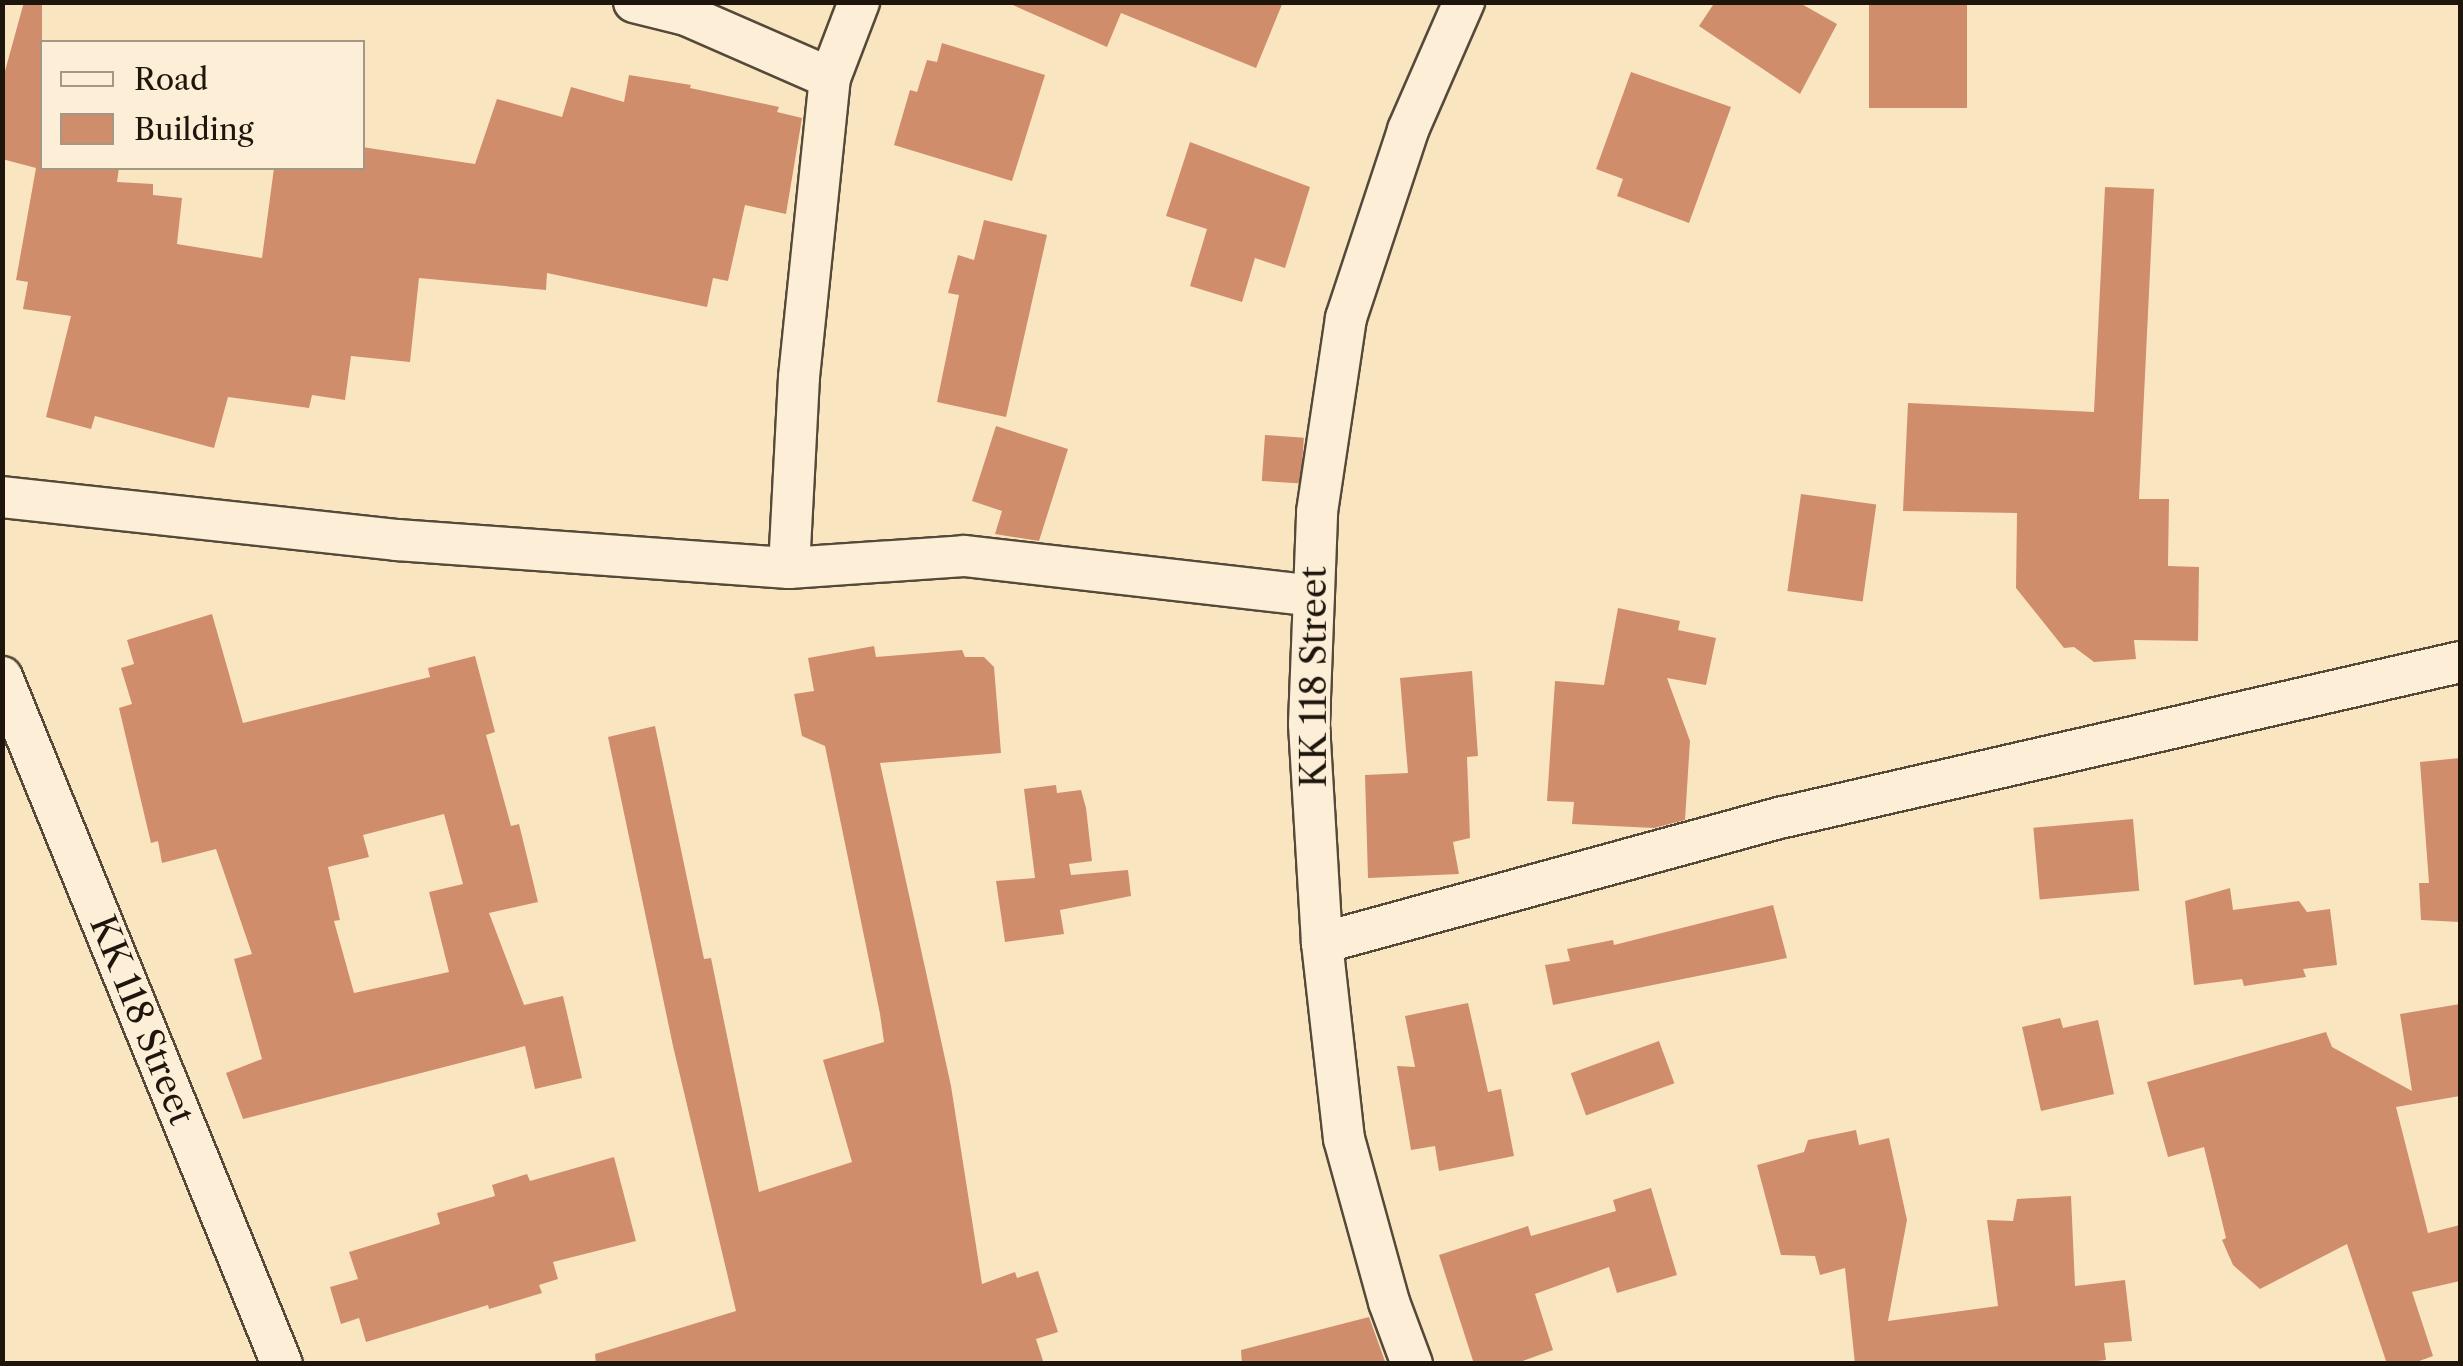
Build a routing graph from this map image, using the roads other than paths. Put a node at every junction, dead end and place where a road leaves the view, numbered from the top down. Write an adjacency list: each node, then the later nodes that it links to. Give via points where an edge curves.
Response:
1 (634, 2): 4 (street, via 686,15)
2 (860, 2): 4 (street)
3 (1464, 2): 7 (street, KK 118 Street, via 1408,130 1346,318 1317,512)
4 (830, 78): 6 (street, via 799,377)
5 (2, 497): 6 (street, via 397,540)
6 (789, 568): 7 (street, via 964,556)
7 (1314, 596): 10 (street, KK 118 Street, via 1308,724)
8 (2460, 662): 10 (street, via 1784,817)
9 (4, 688): 11 (street, KK 118 Street)
10 (1322, 943): 12 (street, KK 118 Street, via 1344,1139)
11 (282, 1364)
12 (1412, 1364)

